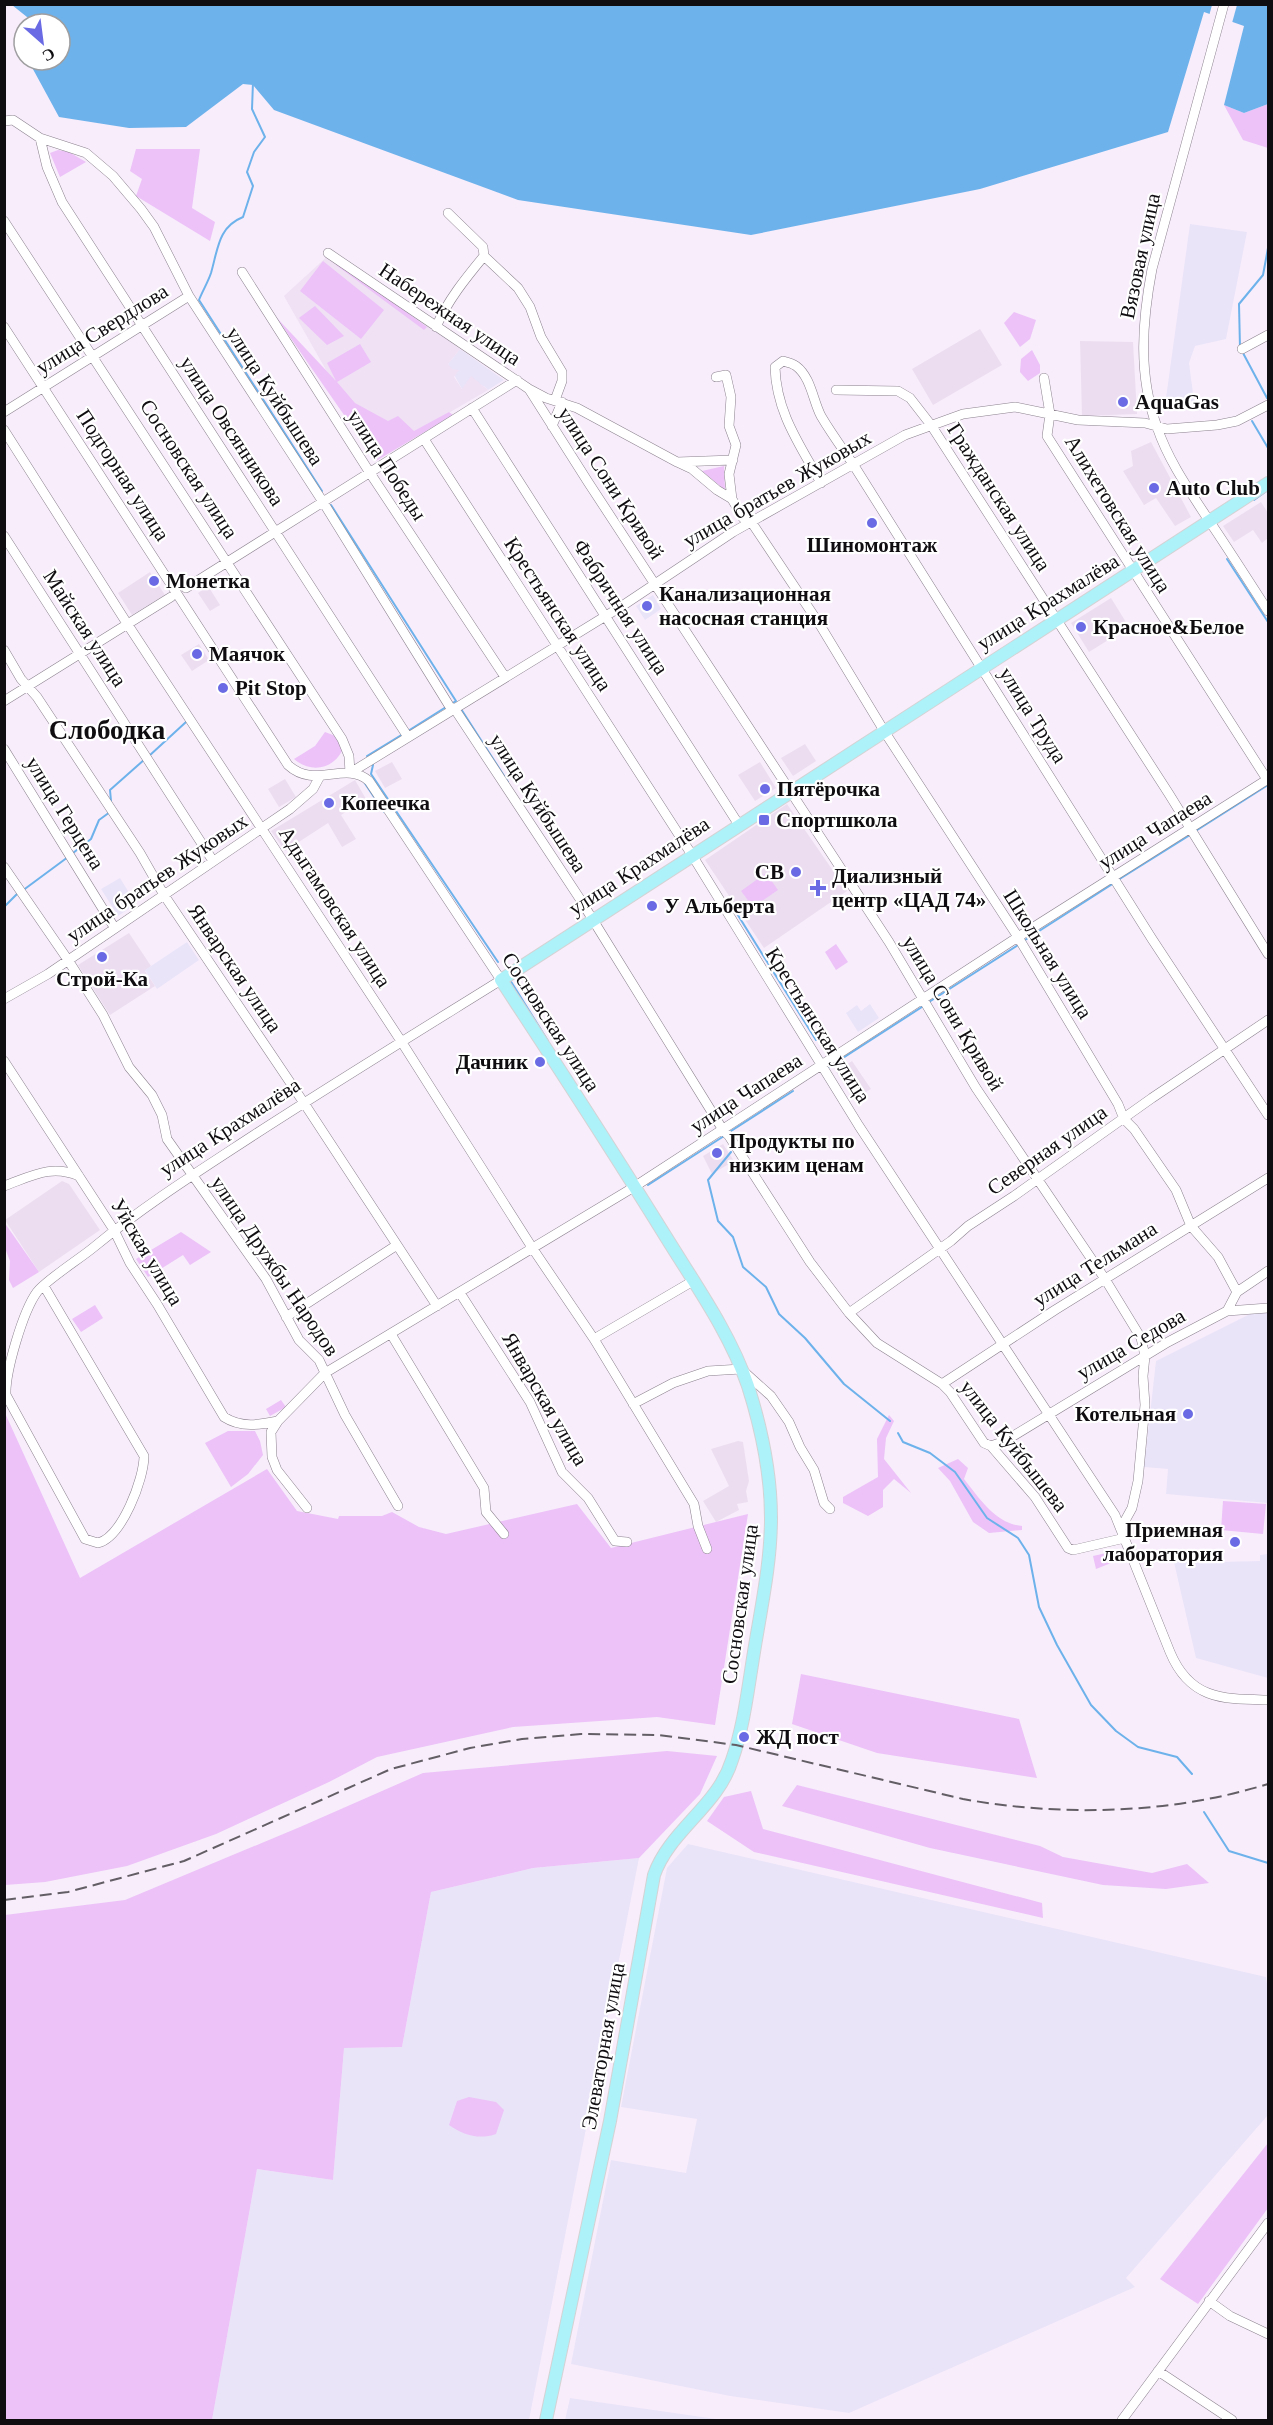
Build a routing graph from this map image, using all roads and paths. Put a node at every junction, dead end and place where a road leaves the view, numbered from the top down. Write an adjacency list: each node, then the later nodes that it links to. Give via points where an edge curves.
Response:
1 (1224, 4): 29 (street, Вязовая улица, via 1145,306 1145,377)
2 (9, 121): 3 (street, улица Куйбышева)
3 (40, 138): 9 (street, улица Куйбышева, via 86,153 113,177 154,227); 11 (street, улица Овсянникова, via 62,202)
4 (448, 213): 7 (street, Набережная улица, via 483,247)
5 (4, 221): 15 (street, Сосновская улица)
6 (328, 253): 12 (street, Набережная улица)
7 (484, 256): 12 (street, via 459,286); 22 (street, Набережная улица, via 518,288 530,307 541,337 562,372)
8 (242, 272): 35 (street, улица Победы)
9 (189, 296): 11 (street, улица Свердлова); 39 (street, улица Куйбышева)
10 (4, 327): 19 (street, Подгорная улица)
11 (142, 327): 15 (street, улица Свердлова); 44 (street, улица Овсянникова)
12 (436, 327): 18 (street, Набережная улица)
13 (1269, 335): 14 (street)
14 (1242, 349)
15 (93, 357): 19 (street, улица Свердлова); 46 (street, Сосновская улица)
16 (716, 377): 32 (street, via 726,375 730,391 729,426 736,445)
17 (1044, 378): 26 (street, Алихетовская улица)
18 (518, 380): 20 (street, Набережная улица); 24 (street)
19 (44, 387): 25 (street, улица Свердлова); 67 (street, Подгорная улица, via 288,765 303,775)
20 (529, 389): 22 (street, Набережная улица); 28 (street, улица Сони Кривой)
21 (836, 390): 27 (street, via 898,391 910,398)
22 (559, 401): 28 (street); 33 (street, Набережная улица)
23 (1269, 405): 29 (street, улица братьев Жуковых, via 1237,421 1216,425 1167,429)
24 (472, 408): 31 (street); 52 (street, Фабричная улица)
25 (4, 412)
26 (1050, 414): 27 (street, улица братьев Жуковых, via 1016,406 963,414); 29 (street, улица братьев Жуковых); 47 (street, Алихетовская улица, via 1047,436)
27 (931, 425): 34 (street, улица братьев Жуковых); 53 (street, Гражданская улица)
28 (552, 426): 48 (street, улица Сони Кривой)
29 (1156, 426): 42 (street, Вязовая улица, via 1173,462)
30 (4, 430): 54 (street, Адыгамовская улица)
31 (424, 439): 35 (street); 55 (street, Крестьянская улица)
32 (733, 460): 33 (street); 38 (street, via 729,474)
33 (677, 462): 38 (street)
34 (853, 464): 36 (street, улица братьев Жуковых); 36 (street, улица Труда, via 820,414 799,369 783,362 775,367 783,413); 58 (street, улица Труда)
35 (370, 473): 39 (street); 59 (street, улица Победы)
36 (821, 483): 40 (street, улица братьев Жуковых)
37 (1269, 483): 42 (main road, улица Крахмалёва)
38 (732, 499): 41 (street)
39 (323, 502): 44 (street); 62 (street, улица Куйбышева)
40 (763, 517): 41 (street); 43 (street, улица братьев Жуковых)
41 (743, 518): 43 (street, Школьная улица)
42 (1210, 521): 47 (main road, улица Крахмалёва); 51 (street, Вязовая улица)
43 (752, 523): 48 (street, улица братьев Жуковых); 63 (street, Школьная улица)
44 (276, 531): 46 (street); 64 (street, улица Овсянникова)
45 (4, 536): 57 (street, Майская улица)
46 (226, 563): 49 (street); 66 (street, Сосновская улица, via 342,739)
47 (1133, 572): 53 (main road, улица Крахмалёва); 68 (street, Алихетовская улица)
48 (655, 583): 52 (street, улица братьев Жуковых); 69 (street, улица Сони Кривой)
49 (186, 588)
50 (171, 597): 54 (street)
51 (1269, 611)
52 (604, 615): 55 (street, улица братьев Жуковых); 70 (street, Фабричная улица)
53 (1057, 620): 58 (main road, улица Крахмалёва); 72 (street, Гражданская улица)
54 (128, 625): 57 (street); 71 (street, Адыгамовская улица)
55 (556, 645): 59 (street, улица братьев Жуковых); 73 (street, Крестьянская улица)
56 (4, 650): 60 (street, Январская улица)
57 (82, 654): 60 (street); 74 (street, Майская улица)
58 (982, 667): 63 (main road, улица Крахмалёва); 76 (street, улица Труда)
59 (505, 677): 62 (street, улица братьев Жуковых)
60 (28, 686): 61 (street); 77 (street, Январская улица, via 140,852)
61 (4, 701)
62 (454, 708): 64 (street, улица братьев Жуковых); 78 (street, улица Куйбышева)
63 (884, 731): 69 (main road, улица Крахмалёва); 80 (street, Школьная улица)
64 (408, 737): 66 (street, улица братьев Жуковых)
65 (4, 749): 79 (street, улица Герцена)
66 (350, 773): 67 (street); 83 (street, Сосновская улица, via 365,778 372,786)
67 (320, 776): 71 (street, улица братьев Жуковых, via 313,789)
68 (1268, 780): 72 (street, улица Чапаева)
69 (790, 792): 70 (main road, улица Крахмалёва); 85 (street, улица Сони Кривой)
70 (739, 825): 73 (main road, улица Крахмалёва)
71 (261, 828): 74 (street, улица братьев Жуковых); 87 (street, Адыгамовская улица)
72 (1190, 829): 76 (street, улица Чапаева); 81 (street, Гражданская улица)
73 (692, 855): 78 (main road, улица Крахмалёва); 90 (street, Крестьянская улица)
74 (213, 861): 77 (street, улица братьев Жуковых)
75 (4, 867): 82 (street, улица Дружбы Народов)
76 (1114, 877): 80 (street, улица Чапаева); 88 (street, улица Труда)
77 (164, 895): 79 (street, улица братьев Жуковых); 91 (street, Январская улица)
78 (592, 920): 83 (main road, улица Крахмалёва); 94 (street, улица Куйбышева)
79 (114, 927): 82 (street, улица братьев Жуковых)
80 (1018, 937): 85 (street, улица Чапаева); 93 (street, Школьная улица)
81 (1269, 954)
82 (68, 960): 84 (street, улица братьев Жуковых); 95 (street, улица Дружбы Народов, via 129,1067 152,1095 167,1138)
83 (501, 980): 87 (street, улица Крахмалёва); 100 (main road, Сосновская улица)
84 (4, 999)
85 (924, 999): 90 (street, улица Чапаева); 98 (street, улица Сони Кривой, via 976,1088)
86 (1269, 1020): 88 (street, Северная улица)
87 (401, 1041): 91 (street, улица Крахмалёва); 104 (street, Адыгамовская улица)
88 (1224, 1050): 92 (street, улица Труда); 93 (street, Северная улица)
89 (4, 1061): 96 (street, Уйская улица)
90 (821, 1066): 94 (street, улица Чапаева); 105 (street, Крестьянская улица)
91 (304, 1103): 95 (street, улица Крахмалёва); 103 (street, Январская улица)
92 (1269, 1115)
93 (1124, 1119): 98 (street, Северная улица); 101 (street, Школьная улица, via 1176,1190)
94 (723, 1130): 100 (street, улица Чапаева); 116 (street, улица Куйбышева, via 810,1262)
95 (191, 1175): 102 (street, улица Крахмалёва); 115 (street, улица Дружбы Народов, via 266,1279)
96 (79, 1176): 99 (street, via 63,1170 45,1172); 102 (street, Уйская улица)
97 (1269, 1178): 101 (street, улица Тельмана)
98 (1037, 1180): 105 (street, Северная улица); 107 (street, улица Сони Кривой)
99 (4, 1186)
100 (634, 1187): 104 (street, улица Чапаева); 108 (main road, Сосновская улица)
101 (1191, 1226): 107 (street, улица Тельмана); 110 (street, Школьная улица, via 1218,1257)
102 (114, 1230): 109 (street, улица Крахмалёва); 126 (street, Уйская улица, via 129,1263 224,1417 252,1425)
103 (397, 1245): 112 (street, Январская улица); 115 (street)
104 (533, 1249): 111 (street, улица Чапаева); 118 (street, Адыгамовская улица)
105 (939, 1249): 116 (street, Северная улица, via 861,1305); 119 (street, Крестьянская улица)
106 (1269, 1271): 110 (street)
107 (1105, 1279): 119 (street, улица Тельмана); 120 (street, улица Сони Кривой, via 1141,1338)
108 (693, 1281): 118 (street); 121 (main road, Сосновская улица)
109 (41, 1288): 109 (street, via 29,1306 9,1365 6,1395 86,1539 98,1543 111,1537 122,1523 144,1469 144,1456)
110 (1237, 1292): 114 (street)
111 (460, 1293): 112 (street, улица Чапаева); 136 (street, Январская улица, via 530,1402 562,1472 588,1498 615,1541)
112 (437, 1306): 117 (street, улица Чапаева)
113 (1269, 1308): 114 (street)
114 (1227, 1311): 120 (street, улица Седова)
115 (286, 1317): 122 (street, улица Дружбы Народов)
116 (853, 1317): 123 (street, улица Куйбышева, via 877,1344)
117 (391, 1334): 122 (street, улица Чапаева); 134 (street, via 484,1488 486,1512)
118 (594, 1339): 124 (street, Адыгамовская улица)
119 (1002, 1345): 123 (street, улица Тельмана); 125 (street, Крестьянская улица)
120 (1145, 1356): 125 (street, улица Седова); 133 (street, via 1138,1481 1132,1508)
121 (741, 1369): 124 (street, via 708,1371 673,1383); 132 (street, Сосновская улица, via 771,1396 789,1422 814,1470 824,1503); 139 (main road, Сосновская улица, via 762,1439 771,1516 765,1589)
122 (325, 1373): 126 (street, улица Чапаева); 130 (street, улица Дружбы Народов)
123 (942, 1384): 128 (street, улица Куйбышева, via 984,1443)
124 (633, 1404): 137 (street, Адыгамовская улица, via 694,1504)
125 (1048, 1413): 127 (street, улица Седова); 133 (street, Крестьянская улица)
126 (278, 1420): 131 (street, via 271,1432 272,1457 277,1470)
127 (1005, 1441): 128 (street, улица Седова); 129 (street)
128 (991, 1446): 129 (street, улица Куйбышева)
129 (1001, 1458): 135 (street, улица Куйбышева, via 1035,1497 1068,1548)
130 (398, 1506)
131 (307, 1508)
132 (831, 1509)
133 (1121, 1528): 135 (street, Крестьянская улица)
134 (504, 1534)
135 (1125, 1538): 138 (street, Крестьянская улица, via 1174,1664 1187,1681 1210,1695)
136 (627, 1542)
137 (707, 1549)
138 (1269, 1700)
139 (737, 1743): 144 (main road, Элеваторная улица, via 718,1788 670,1843 654,1875 610,2121)
140 (1269, 2223): 141 (street)
141 (1209, 2301): 142 (street, via 1230,2316); 143 (street)
142 (1269, 2334)
143 (1158, 2371): 145 (street); 146 (street)
144 (546, 2421)
145 (1122, 2421)
146 (1232, 2421)

